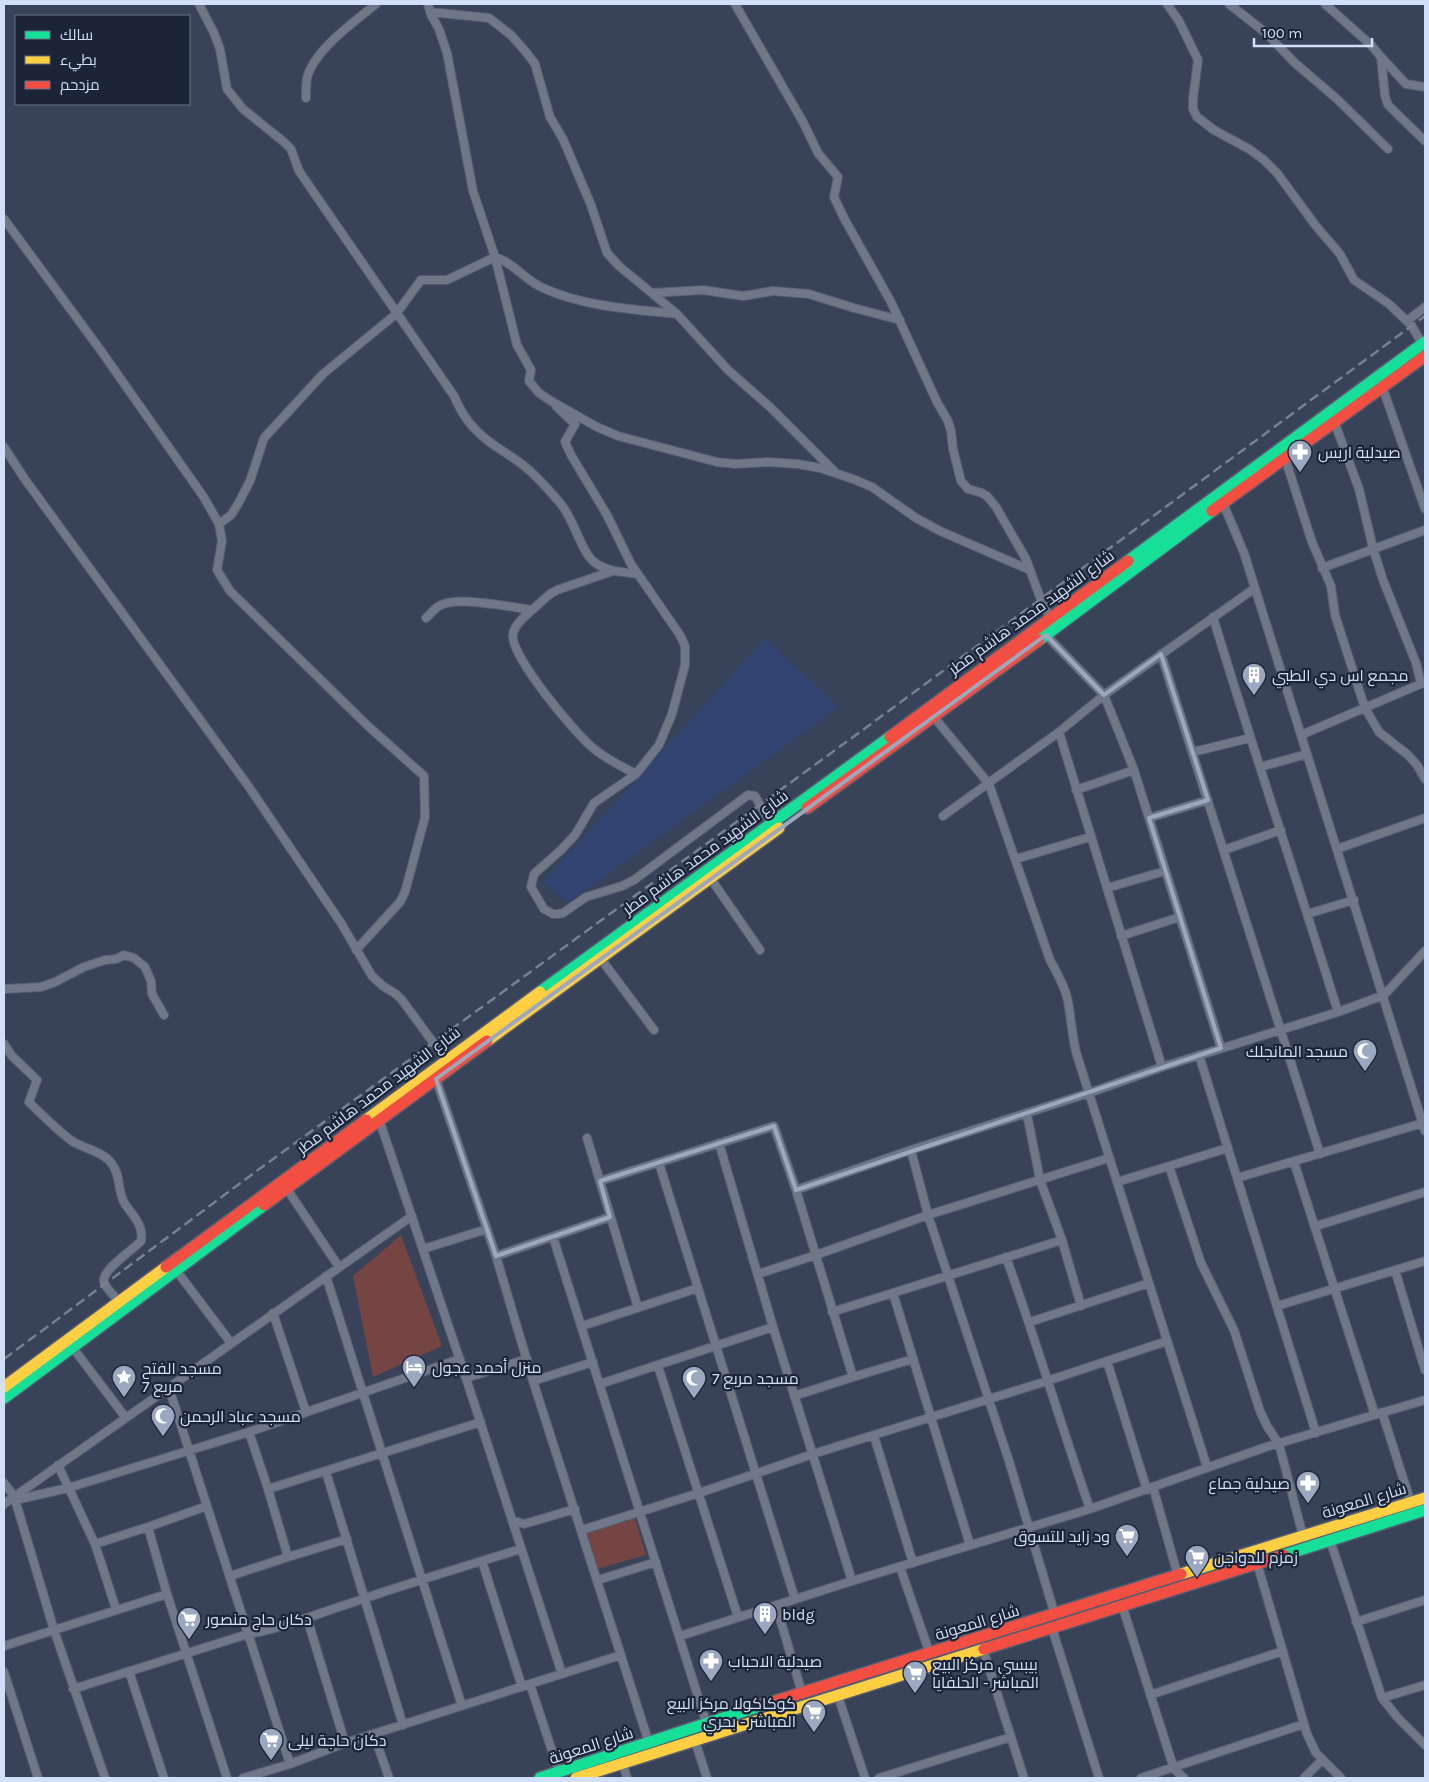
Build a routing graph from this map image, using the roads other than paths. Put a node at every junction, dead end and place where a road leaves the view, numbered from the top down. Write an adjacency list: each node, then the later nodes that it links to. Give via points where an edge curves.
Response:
1 (199, 4): 17 (street, via 220,49 227,89 243,109 291,149 299,170)
2 (376, 4): 10 (street, via 340,33 320,55 307,78)
3 (735, 4): 19 (street, via 818,153 838,177 834,197)
4 (1167, 4): 20 (street, via 1198,60 1193,99 1197,117 1264,160 1340,254 1354,280)
5 (1230, 4): 12 (street, via 1266,33)
6 (1326, 4): 8 (street)
7 (429, 8): 14 (street, via 447,53 473,191); 15 (street, via 489,18 526,52 535,64 550,117 572,157 607,254)
8 (1381, 57): 9 (street, via 1406,84); 11 (street, via 1388,105)
9 (1425, 87)
10 (306, 98)
11 (1425, 141)
12 (1388, 149)
13 (4, 219): 31 (street, via 111,364)
14 (495, 257): 17 (street, via 447,280 421,280); 18 (street, via 541,287 572,298 626,309); 23 (street, via 517,345 531,370 529,381)
15 (652, 293): 18 (street); 19 (street, via 702,290 743,296 773,291 809,294)
16 (1425, 307): 20 (street)
17 (396, 314): 31 (street, via 322,374 264,438 250,481 238,504 231,515); 36 (street, via 470,424 532,473 566,511 586,553 603,568)
18 (677, 314): 28 (street, via 728,370)
19 (900, 320): 35 (street, via 952,432 961,481 968,489 987,496 996,507)
20 (1407, 321): 21 (street)
21 (1424, 347): 22 (main road, شارع الشهيد محمد هاشم مطر); 42 (main road, شارع الشهيد محمد هاشم مطر)
22 (1382, 386): 24 (main road, شارع الشهيد محمد هاشم مطر); 30 (street)
23 (551, 401): 28 (street, via 618,436 702,458 735,464 798,464); 37 (street, via 575,424 565,442)
24 (1334, 421): 26 (main road, شارع الشهيد محمد هاشم مطر); 33 (street, via 1359,489)
25 (4, 447): 27 (street)
26 (1285, 458): 29 (main road, شارع الشهيد محمد هاشم مطر); 34 (street)
27 (7, 459): 77 (street, via 249,787)
28 (837, 474): 35 (street, via 872,488 940,531)
29 (1223, 503): 38 (street); 42 (main road, شارع الشهيد محمد هاشم مطر)
30 (1425, 510)
31 (219, 524): 77 (street, via 222,542 217,570 230,591 424,776 425,817 403,897)
32 (1425, 530): 33 (street)
33 (1373, 548): 34 (street); 45 (street)
34 (1322, 568): 47 (street, via 1332,586 1335,615)
35 (1030, 570): 42 (street)
36 (613, 571): 37 (street); 39 (street, via 557,590)
37 (638, 574): 56 (street, via 680,635 686,655 679,691 663,738)
38 (1255, 588): 40 (street); 50 (street)
39 (532, 610): 41 (street, via 448,603); 56 (street, via 513,632 520,657 582,738 602,755)
40 (1214, 617): 44 (street); 51 (street)
41 (426, 618)
42 (1053, 623): 43 (main road, شارع الشهيد محمد هاشم مطر); 64 (main road, شارع الشهيد محمد هاشم مطر)
43 (1046, 635): 46 (street); 48 (main road, شارع الشهيد محمد هاشم مطر)
44 (1161, 654): 46 (street); 52 (street)
45 (1423, 683): 47 (street)
46 (1104, 696): 49 (street); 55 (street)
47 (1365, 708): 50 (street); 57 (street, via 1379,732 1417,765)
48 (933, 716): 58 (street); 71 (main road, شارع الشهيد محمد هاشم مطر)
49 (1059, 732): 58 (street); 59 (street)
50 (1301, 735): 53 (street)
51 (1250, 738): 52 (street); 54 (street)
52 (1193, 752): 60 (street)
53 (1307, 754): 54 (street); 67 (street)
54 (1260, 767): 65 (street)
55 (1134, 770): 59 (street); 62 (street)
56 (636, 774): 64 (street, via 594,803 571,839 534,874 531,887 548,912 563,913 586,897 634,880 748,795 755,796)
57 (1425, 780)
58 (989, 784): 61 (street); 69 (street)
59 (1076, 790): 66 (street)
60 (1208, 800): 62 (street); 68 (street)
61 (943, 816)
62 (1149, 818): 70 (street)
63 (1425, 818): 67 (street)
64 (771, 824): 90 (main road, شارع الشهيد محمد هاشم مطر)
65 (1281, 830): 68 (street); 74 (street)
66 (1090, 837): 69 (street); 72 (street)
67 (1338, 849): 73 (street)
68 (1224, 850): 86 (street)
69 (1016, 859): 93 (street, via 1050,960 1064,987 1072,1034)
70 (1165, 871): 72 (street); 75 (street)
71 (711, 879): 78 (street); 80 (main road, شارع الشهيد محمد هاشم مطر)
72 (1107, 888): 76 (street)
73 (1354, 900): 74 (street); 82 (street)
74 (1307, 914): 83 (street)
75 (1180, 917): 76 (street); 88 (street)
76 (1122, 936): 91 (street)
77 (356, 950): 90 (street, via 372,976 402,1000)
78 (760, 950)
79 (1425, 952): 82 (street)
80 (602, 959): 85 (street); 92 (main road, شارع الشهيد محمد هاشم مطر)
81 (4, 990): 84 (street, via 41,987 84,967 124,955 145,967 152,994)
82 (1384, 996): 83 (street); 96 (street)
83 (1338, 1012): 86 (street)
84 (164, 1015)
85 (654, 1030)
86 (1280, 1030): 88 (street); 101 (street)
87 (4, 1044): 135 (street, via 37,1080 29,1102 68,1137 112,1163 122,1199 140,1225 141,1241 109,1269 105,1278 105,1284)
88 (1221, 1048): 89 (street)
89 (1199, 1055): 91 (street); 99 (street)
90 (446, 1060): 135 (main road, شارع الشهيد محمد هاشم مطر)
91 (1162, 1066): 93 (street)
92 (436, 1079): 95 (main road, شارع الشهيد محمد هاشم مطر); 117 (street)
93 (1089, 1093): 94 (street); 102 (street)
94 (1027, 1114): 100 (street); 107 (street)
95 (380, 1122): 110 (main road, شارع الشهيد محمد هاشم مطر); 114 (street)
96 (1424, 1127): 101 (street)
97 (587, 1138): 108 (street)
98 (719, 1143): 104 (street); 111 (street, via 774,1126); 128 (street)
99 (1228, 1148): 105 (street); 106 (street)
100 (911, 1150): 111 (street); 113 (street)
101 (1320, 1154): 103 (street)
102 (1109, 1158): 107 (street); 109 (street)
103 (1294, 1162): 106 (street); 116 (street)
104 (659, 1163): 108 (street); 132 (street)
105 (1170, 1166): 109 (street); 175 (street, via 1201,1263 1234,1330 1260,1411)
106 (1237, 1178): 137 (street)
107 (1040, 1180): 113 (street); 119 (street)
108 (600, 1181): 115 (street)
109 (1117, 1182): 131 (street)
110 (287, 1188): 125 (street); 126 (main road, شارع الشهيد محمد هاشم مطر)
111 (796, 1190): 121 (street)
112 (1425, 1192): 116 (street)
113 (928, 1215): 121 (street); 129 (street)
114 (412, 1216): 120 (street); 125 (street)
115 (610, 1217): 118 (street); 138 (street)
116 (1316, 1226): 133 (street)
117 (487, 1229): 120 (street); 122 (street)
118 (553, 1237): 122 (street); 142 (street)
119 (1062, 1240): 123 (street); 136 (street)
120 (423, 1249): 148 (street)
121 (816, 1255): 128 (street); 139 (street)
122 (496, 1256): 150 (street)
123 (1006, 1257): 129 (street); 141 (street)
124 (1425, 1261): 127 (street)
125 (339, 1267): 130 (street)
126 (176, 1270): 145 (main road, شارع الشهيد محمد هاشم مطر); 146 (street)
127 (1395, 1270): 133 (street); 154 (street)
128 (758, 1274): 143 (street)
129 (948, 1275): 134 (street); 165 (street)
130 (326, 1276): 140 (street); 162 (street)
131 (1149, 1283): 136 (street); 144 (street)
132 (698, 1288): 138 (street); 147 (street)
133 (1335, 1288): 137 (street); 168 (street)
134 (893, 1293): 139 (street); 149 (street)
135 (119, 1302): 145 (main road, شارع الشهيد محمد هاشم مطر)
136 (1081, 1306): 141 (street)
137 (1277, 1306): 173 (street)
138 (638, 1308): 142 (street)
139 (832, 1312): 155 (street)
140 (274, 1313): 146 (street); 167 (street)
141 (1030, 1322): 158 (street)
142 (582, 1326): 152 (street)
143 (773, 1328): 147 (street); 163 (street)
144 (1167, 1341): 151 (street); 180 (street)
145 (70, 1343): 160 (main road, شارع الشهيد محمد هاشم مطر); 164 (main road, شارع الشهيد محمد هاشم مطر); 169 (street)
146 (231, 1343): 161 (street)
147 (716, 1347): 153 (street); 182 (street)
148 (460, 1359): 156 (street); 162 (street)
149 (913, 1359): 155 (street); 170 (street)
150 (527, 1360): 156 (street); 157 (street)
151 (1107, 1361): 158 (street); 186 (street)
152 (592, 1362): 157 (street); 159 (street)
153 (658, 1366): 159 (street); 187 (street)
154 (1425, 1370)
155 (853, 1377): 163 (street)
156 (466, 1378): 171 (street)
157 (533, 1381): 194 (street)
158 (1047, 1381): 165 (street); 193 (street)
159 (600, 1384): 196 (street)
160 (4, 1387)
161 (169, 1388): 169 (street); 176 (street)
162 (364, 1393): 167 (street); 177 (street)
163 (794, 1396): 178 (street)
164 (4, 1398)
165 (989, 1399): 170 (street); 199 (street)
166 (1425, 1400): 168 (street)
167 (306, 1412): 172 (street)
168 (1378, 1414): 173 (street); 190 (street)
169 (126, 1418): 179 (street)
170 (931, 1418): 174 (street); 205 (street)
171 (481, 1422): 177 (street); 197 (street)
172 (249, 1432): 176 (street); 185 (street)
173 (1316, 1432): 175 (street)
174 (874, 1436): 178 (street); 210 (street)
175 (1279, 1444): 180 (street); 201 (street)
176 (189, 1449): 184 (street); 192 (street)
177 (383, 1453): 181 (street); 215 (street)
178 (813, 1454): 182 (street); 217 (street)
179 (58, 1465): 184 (street); 188 (street)
180 (1207, 1468): 186 (street)
181 (326, 1472): 185 (street); 202 (street)
182 (756, 1474): 187 (street); 220 (street)
183 (4, 1483): 188 (street)
184 (68, 1488): 188 (street); 204 (street)
185 (268, 1489): 207 (street)
186 (1150, 1489): 193 (street); 214 (street)
187 (699, 1493): 196 (street); 227 (street)
188 (14, 1498): 191 (street); 230 (street)
189 (1425, 1498): 190 (main road, شارع المعونة)
190 (1411, 1503): 201 (main road, شارع المعونة)
191 (4, 1504)
192 (207, 1506): 198 (street); 213 (street)
193 (1090, 1508): 199 (street)
194 (575, 1509): 197 (street, via 524,1524); 200 (street)
195 (1425, 1510): 203 (main road, شارع المعونة)
196 (640, 1512): 200 (street); 209 (street)
197 (513, 1523): 206 (street)
198 (148, 1527): 204 (street); 218 (street)
199 (1030, 1527): 205 (street); 225 (street)
200 (582, 1530): 216 (street)
201 (1303, 1536): 214 (main road, شارع المعونة)
202 (347, 1539): 207 (street); 219 (street)
203 (1330, 1540): 211 (main road, شارع المعونة); 228 (street)
204 (95, 1544): 224 (street)
205 (970, 1545): 210 (street)
206 (520, 1549): 208 (street); 241 (street)
207 (288, 1558): 213 (street)
208 (482, 1561): 215 (street); 245 (street)
209 (656, 1562): 216 (street); 232 (street)
210 (913, 1563): 212 (street)
211 (1257, 1563): 223 (main road, شارع المعونة); 235 (street)
212 (900, 1567): 217 (street); 238 (street)
213 (230, 1576): 231 (street)
214 (1178, 1576): 225 (main road, شارع المعونة)
215 (422, 1579): 219 (street); 251 (street)
216 (598, 1580): 237 (street)
217 (852, 1581): 220 (street)
218 (167, 1594): 224 (street); 236 (street)
219 (364, 1598): 226 (street); 253 (street)
220 (795, 1599): 222 (street)
221 (1425, 1600): 228 (street)
222 (776, 1606): 227 (street); 247 (street)
223 (1122, 1606): 229 (main road, شارع المعونة); 248 (street)
224 (116, 1609): 230 (street)
225 (1055, 1615): 238 (main road, شارع المعونة)
226 (308, 1618): 231 (street); 258 (street)
227 (738, 1618): 232 (street)
228 (1356, 1622): 250 (street)
229 (1052, 1628): 234 (main road, شارع المعونة); 279 (street)
230 (54, 1630): 233 (street); 246 (street)
231 (248, 1634): 236 (street); 262 (street)
232 (680, 1636): 254 (street)
233 (4, 1646)
234 (983, 1650): 249 (main road, شارع المعونة); 256 (street)
235 (1283, 1651): 248 (street); 252 (street)
236 (186, 1653): 239 (street); 269 (street)
237 (621, 1654): 241 (street); 259 (street)
238 (930, 1654): 247 (main road, شارع المعونة)
239 (129, 1671): 246 (street); 268 (street)
240 (4, 1672): 243 (street)
241 (562, 1674): 242 (street)
242 (530, 1684): 245 (street); 265 (street)
243 (6, 1685): 266 (street)
244 (1425, 1685): 250 (street)
245 (522, 1687): 251 (street)
246 (74, 1689): 267 (street)
247 (802, 1693): 254 (main road, شارع المعونة)
248 (1150, 1695): 264 (street)
249 (838, 1696): 257 (main road, شارع المعونة); 276 (street)
250 (1382, 1698): 260 (street)
251 (462, 1706): 253 (street)
252 (1304, 1724): 261 (street); 264 (street)
253 (403, 1725): 255 (street)
254 (707, 1725): 259 (main road, شارع المعونة)
255 (374, 1735): 258 (street); 271 (street)
256 (1010, 1737): 277 (street); 278 (street)
257 (695, 1741): 263 (main road, شارع المعونة); 275 (street)
258 (346, 1743): 262 (street)
259 (649, 1743): 265 (main road, شارع المعونة)
260 (1425, 1745)
261 (1322, 1760): 282 (street); 283 (street)
262 (290, 1764): 270 (street)
263 (623, 1764): 273 (main road, شارع المعونة); 274 (street)
264 (1174, 1768): 280 (street); 281 (street)
265 (559, 1772): 272 (main road, شارع المعونة)
266 (38, 1778)
267 (105, 1778)
268 (164, 1778)
269 (227, 1778)
270 (246, 1778)
271 (388, 1778)
272 (540, 1778)
273 (576, 1778)
274 (628, 1778)
275 (707, 1778)
276 (866, 1778)
277 (879, 1778)
278 (1024, 1778)
279 (1099, 1778)
280 (1141, 1778)
281 (1184, 1778)
282 (1304, 1778)
283 (1341, 1778)

